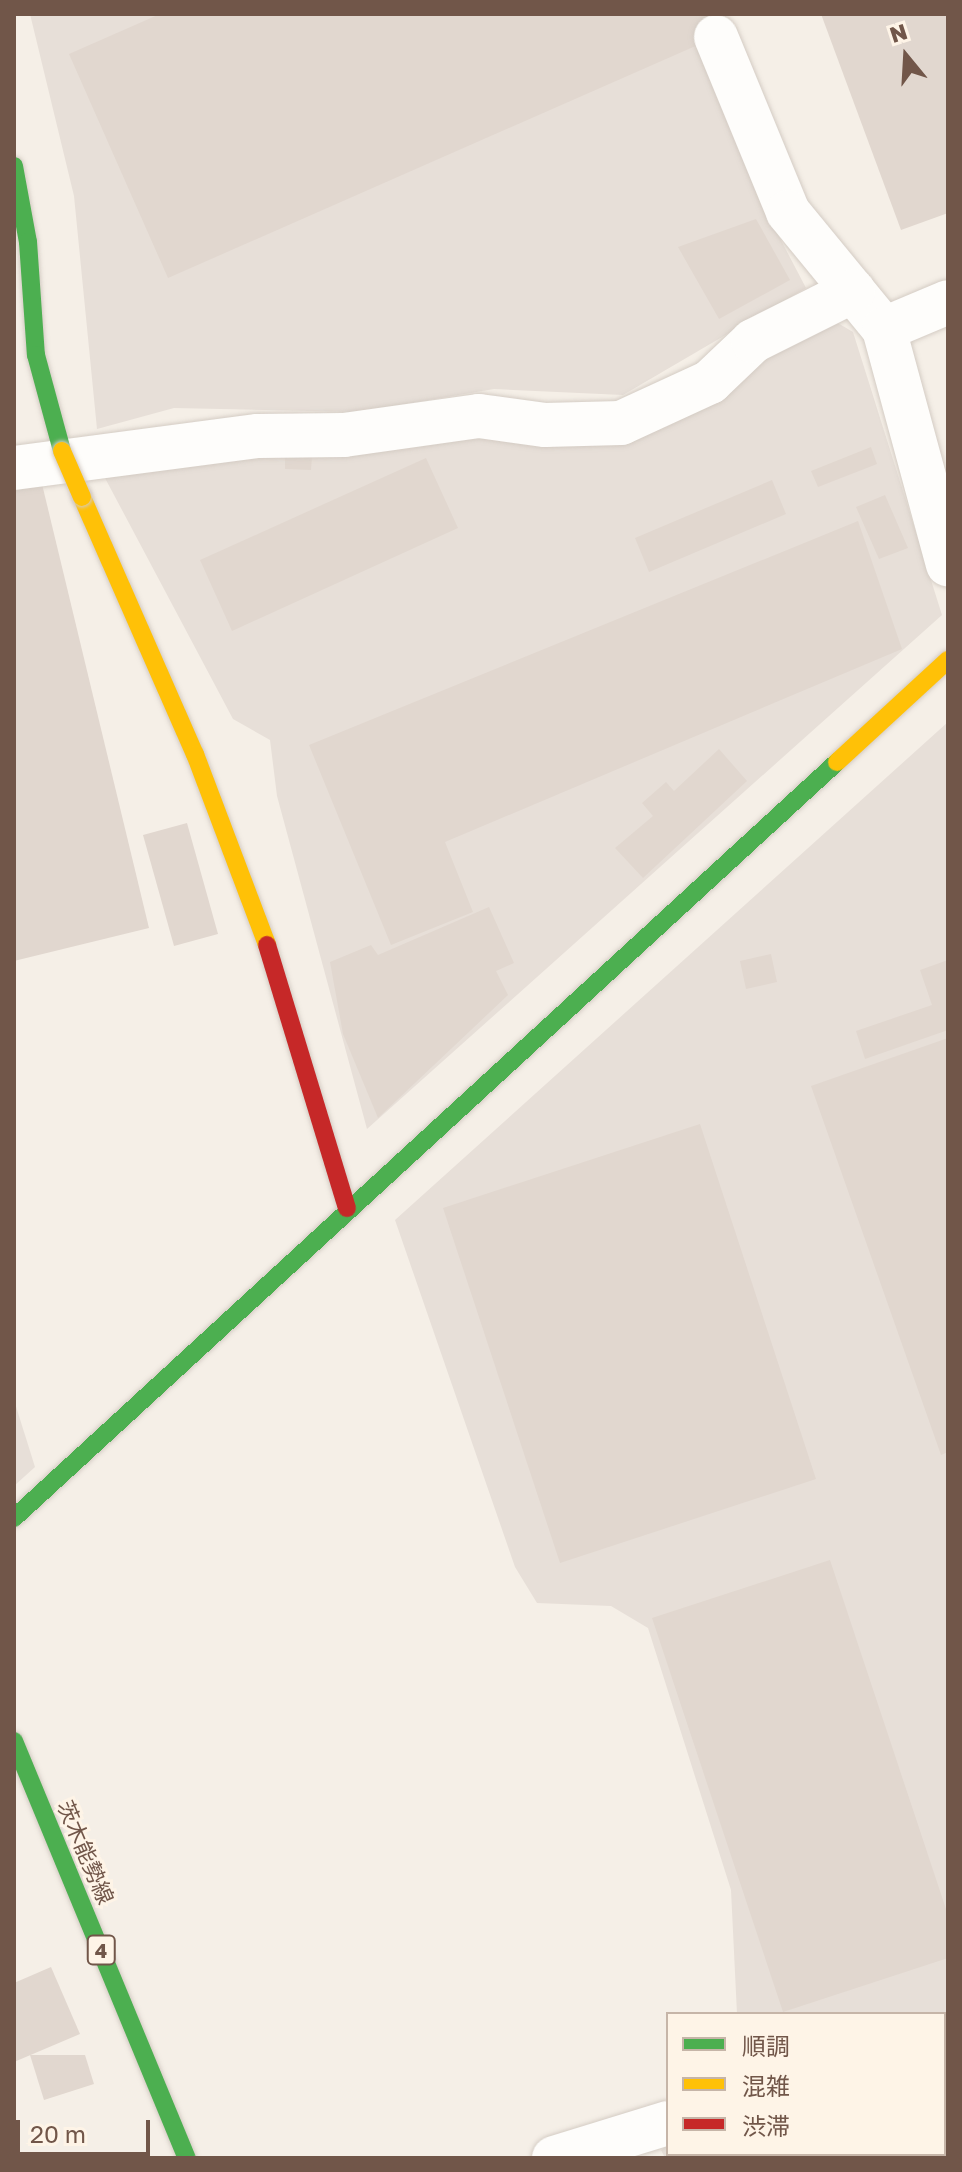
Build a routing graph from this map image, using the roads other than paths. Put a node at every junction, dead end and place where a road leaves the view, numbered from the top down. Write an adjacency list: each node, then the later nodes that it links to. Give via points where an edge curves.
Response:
1 (716, 37): 3 (street, via 788,212)
2 (14, 166): 9 (street, bridge, via 28,242 36,355 62,451 195,754 279,975)
3 (853, 291): 5 (street); 6 (street, via 753,341 710,382 621,423 545,425 479,416 344,435 258,436)
4 (948, 302): 5 (street)
5 (884, 329): 7 (street)
6 (14, 468)
7 (948, 564)
8 (948, 660): 9 (street)
9 (347, 1208): 10 (street)
10 (14, 1518)
11 (14, 1741): 13 (street, 茨木能勢線 / 4)
12 (666, 2124): 14 (street)
13 (187, 2158)
14 (554, 2158)

